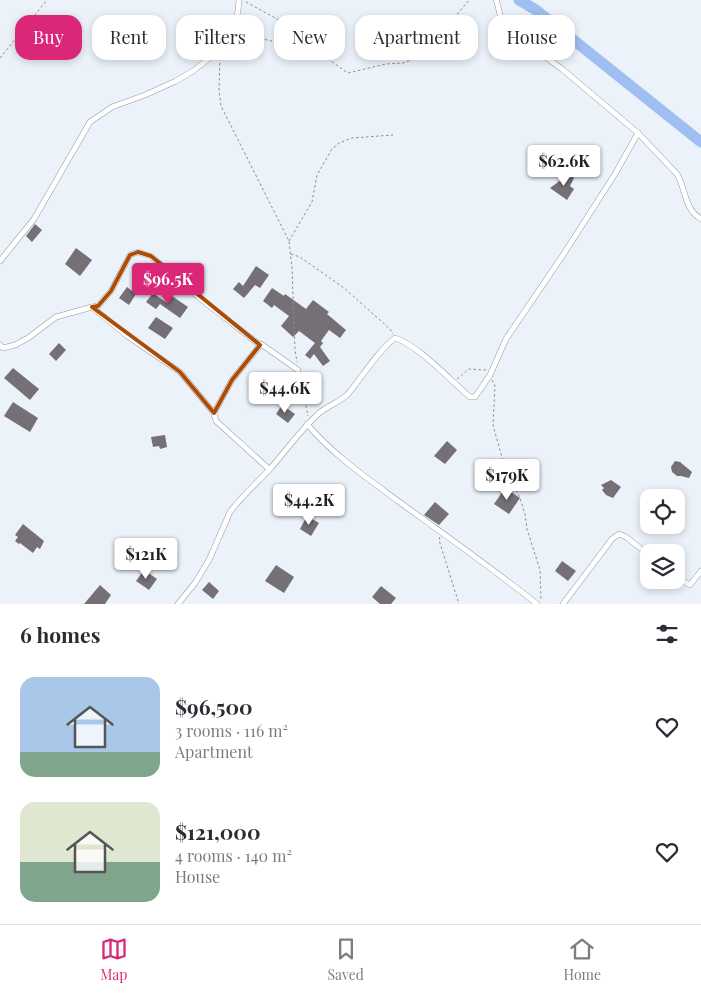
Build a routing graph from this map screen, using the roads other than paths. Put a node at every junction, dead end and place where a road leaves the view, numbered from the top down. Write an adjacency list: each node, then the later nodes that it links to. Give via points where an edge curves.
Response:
1 (238, 0): 5 (street, via 235,23 226,42 194,71 112,107 87,126 34,219)
2 (496, 0): 3 (street, via 504,27 562,69)
3 (638, 133): 4 (street, via 677,174 687,204); 11 (street, via 615,174 506,339 492,372 475,398 406,343 395,338 340,401 321,411)
4 (701, 219)
5 (0, 261)
6 (92, 307): 7 (street, via 56,318 14,345 3,348); 8 (street, via 98,306 111,290 130,255 138,252 151,256); 10 (street, via 180,372)
7 (0, 345)
8 (260, 345): 9 (street); 10 (street, via 232,380)
9 (298, 370)
10 (214, 412): 12 (street, via 216,421)
11 (308, 423): 12 (street); 17 (street, via 318,437 367,478)
12 (269, 469): 16 (street, via 230,512 209,560)
13 (640, 548): 18 (street, via 620,534 612,539)
14 (701, 571): 15 (street, via 690,586)
15 (685, 582)
16 (178, 604)
17 (537, 604)
18 (563, 604)

